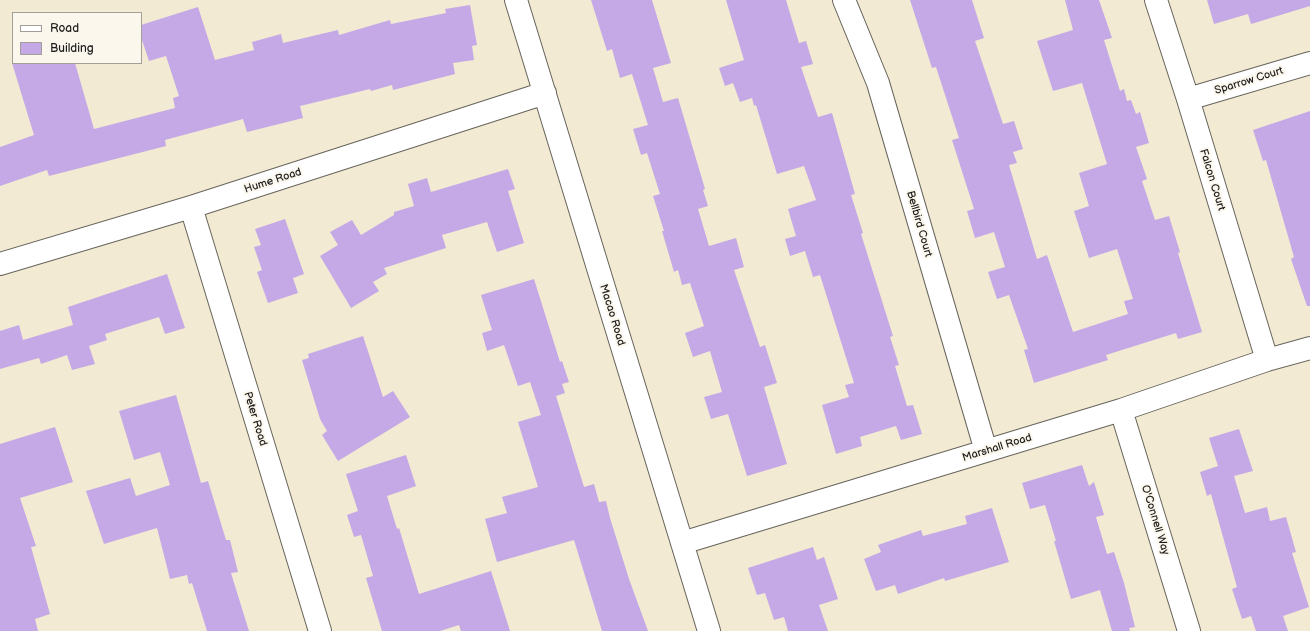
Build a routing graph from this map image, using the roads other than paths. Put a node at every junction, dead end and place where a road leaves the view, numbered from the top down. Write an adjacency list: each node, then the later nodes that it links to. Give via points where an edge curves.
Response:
1 (516, 0): 5 (street, Macao Road)
2 (844, 0): 12 (street, Bellbird Court, via 878,83)
3 (1156, 0): 6 (street, Falcon Court)
4 (1310, 63): 6 (street, Sparrow Court)
5 (545, 93): 7 (street, Hume Road); 13 (street, Macao Road)
6 (1188, 99): 10 (street, Falcon Court)
7 (190, 207): 8 (street, Hume Road); 14 (street, Peter Road)
8 (0, 264)
9 (1310, 348): 10 (street, Marshall Road)
10 (1267, 360): 11 (street, Marshall Road)
11 (1122, 410): 12 (street, Marshall Road); 16 (street, O'Connell Way)
12 (986, 451): 13 (street, Marshall Road)
13 (682, 543): 15 (street, Macao Road)
14 (320, 631)
15 (709, 631)
16 (1189, 631)

